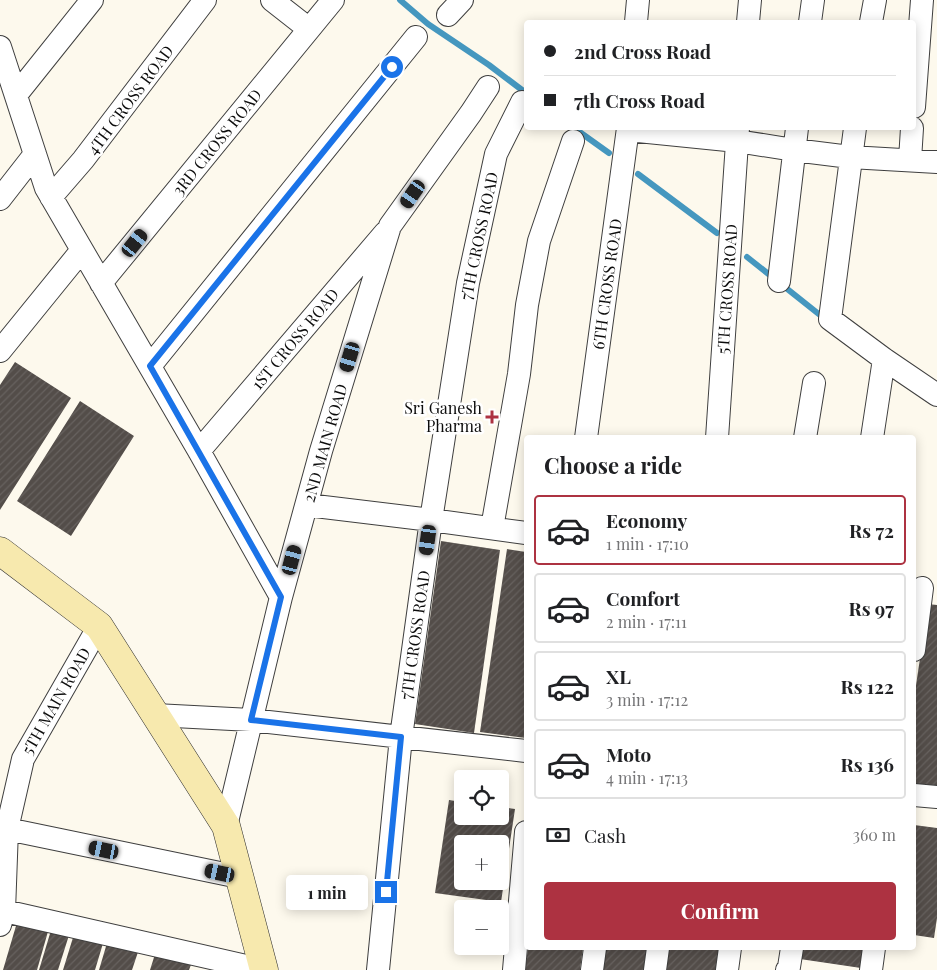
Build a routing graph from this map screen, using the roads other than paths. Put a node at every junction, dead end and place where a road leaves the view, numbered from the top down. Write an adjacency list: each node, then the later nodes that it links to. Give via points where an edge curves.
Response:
1 (92, 0): 19 (street)
2 (205, 0): 33 (street, 4TH CROSS ROAD)
3 (272, 0): 14 (street)
4 (333, 0): 14 (street, 3RD CROSS ROAD)
5 (638, 0): 10 (street)
6 (750, 0): 11 (street)
7 (813, 0): 12 (street)
8 (875, 0): 13 (street)
9 (922, 0): 17 (street)
10 (636, 20)
11 (748, 20)
12 (810, 20)
13 (872, 20)
14 (309, 29): 38 (street, 3RD CROSS ROAD)
15 (416, 37): 41 (street)
16 (0, 47): 19 (street)
17 (916, 80)
18 (488, 87): 35 (street, 2ND MAIN ROAD)
19 (16, 95): 29 (street)
20 (522, 102): 50 (street, 7TH CROSS ROAD, via 496,154 466,293)
21 (628, 130): 44 (street, 6TH CROSS ROAD)
22 (650, 130): 26 (street)
23 (797, 130): 28 (street)
24 (855, 130): 30 (street)
25 (912, 130): 31 (street)
26 (737, 134): 28 (street); 45 (street, 5TH CROSS ROAD)
27 (573, 141): 51 (street, via 539,241)
28 (794, 150): 30 (street); 37 (street)
29 (35, 154): 33 (street); 34 (street)
30 (850, 157): 31 (street); 40 (street, via 830,319)
31 (910, 160): 32 (street)
32 (937, 162)
33 (51, 197): 36 (street)
34 (0, 199)
35 (390, 226): 48 (street, 1ST CROSS ROAD); 49 (street, 2ND MAIN ROAD)
36 (82, 250): 38 (street); 39 (street)
37 (778, 281)
38 (102, 284): 41 (street)
39 (0, 351)
40 (884, 359): 43 (street); 47 (street)
41 (150, 366): 48 (street)
42 (814, 383): 46 (street)
43 (937, 395)
44 (586, 435)
45 (717, 435)
46 (805, 435)
47 (872, 435)
48 (199, 451): 55 (street)
49 (307, 505): 50 (street); 55 (street, 2ND MAIN ROAD)
50 (430, 520): 51 (street); 60 (street, 7TH CROSS ROAD)
51 (492, 528): 52 (street)
52 (524, 533)
53 (0, 551): 56 (street)
54 (924, 588): 57 (street)
55 (281, 597): 59 (street, 2ND MAIN ROAD)
56 (99, 626): 58 (street); 65 (street, 5TH MAIN ROAD, via 23,759)
57 (916, 638)
58 (155, 715): 59 (street); 64 (street)
59 (251, 720): 60 (street); 64 (street, 2ND MAIN ROAD)
60 (401, 737): 61 (street); 74 (street, 7TH CROSS ROAD)
61 (524, 751)
62 (916, 795): 63 (street)
63 (937, 798)
64 (226, 826): 67 (street)
65 (4, 828): 67 (street); 68 (street, 5TH MAIN ROAD)
66 (524, 855): 75 (street)
67 (239, 877): 73 (street)
68 (1, 916): 73 (street)
69 (595, 950): 76 (street)
70 (658, 950): 77 (street)
71 (730, 950): 78 (street)
72 (874, 950): 79 (street)
73 (264, 970)
74 (378, 970)
75 (514, 970)
76 (592, 970)
77 (655, 970)
78 (727, 970)
79 (871, 970)

